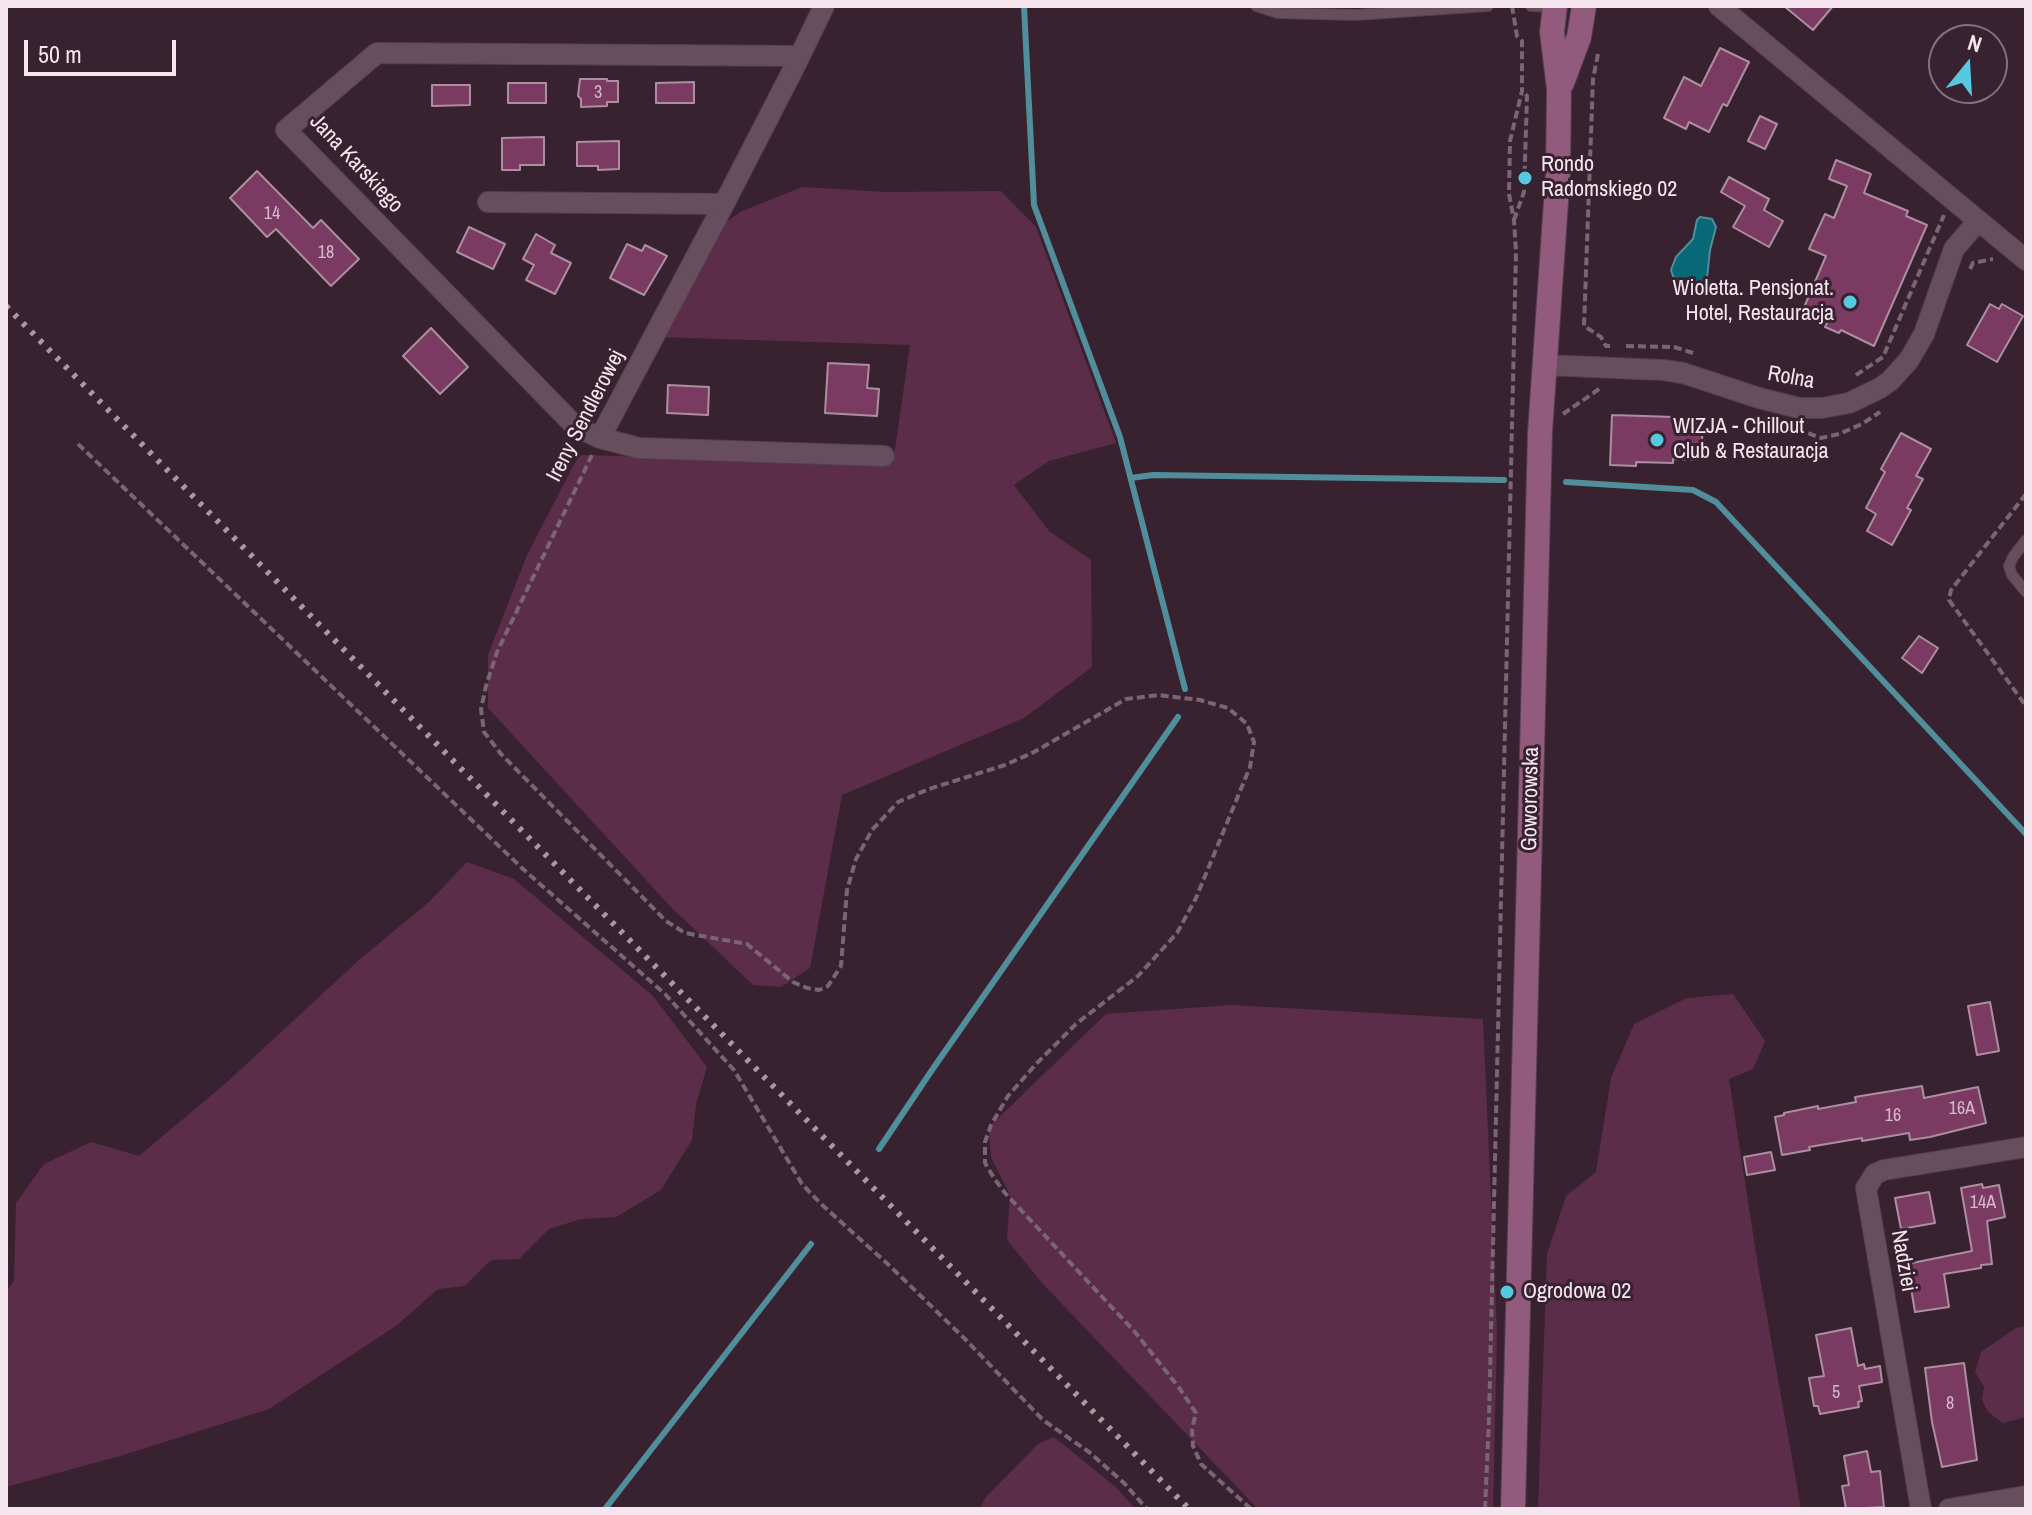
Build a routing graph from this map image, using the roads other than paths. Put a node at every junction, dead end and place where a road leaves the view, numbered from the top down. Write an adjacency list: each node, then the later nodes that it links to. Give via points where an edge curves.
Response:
1 (824, 6): 9 (street, Ireny Sendlerowej)
2 (1256, 6): 8 (lane, via 1278,13)
3 (1488, 6): 7 (lane)
4 (1547, 6): 10 (main road, Goworowska)
5 (1584, 6): 10 (main road, Goworowska, via 1579,37)
6 (1719, 6): 13 (street)
7 (1431, 7): 8 (lane)
8 (1356, 11)
9 (800, 56): 12 (street, Ireny Sendlerowej); 16 (street, Jana Karskiego, via 377,53 286,130 576,427)
10 (1559, 89): 15 (main road, Goworowska)
11 (488, 202): 12 (street)
12 (724, 204): 16 (street, Ireny Sendlerowej)
13 (1978, 221): 14 (street); 15 (street, Rolna, via 1949,259 1918,348 1890,381 1864,397 1835,406 1799,408 1683,373)
14 (2026, 260)
15 (1544, 365): 22 (main road, Goworowska)
16 (600, 438): 17 (street, via 639,448)
17 (884, 456)
18 (2026, 540): 19 (lane, via 2009,566)
19 (2026, 592)
20 (2026, 1147): 23 (street, Nadziei, via 1884,1170 1866,1188)
21 (2026, 1496): 24 (street)
22 (1513, 1509)
23 (1921, 1509)
24 (1949, 1509)

